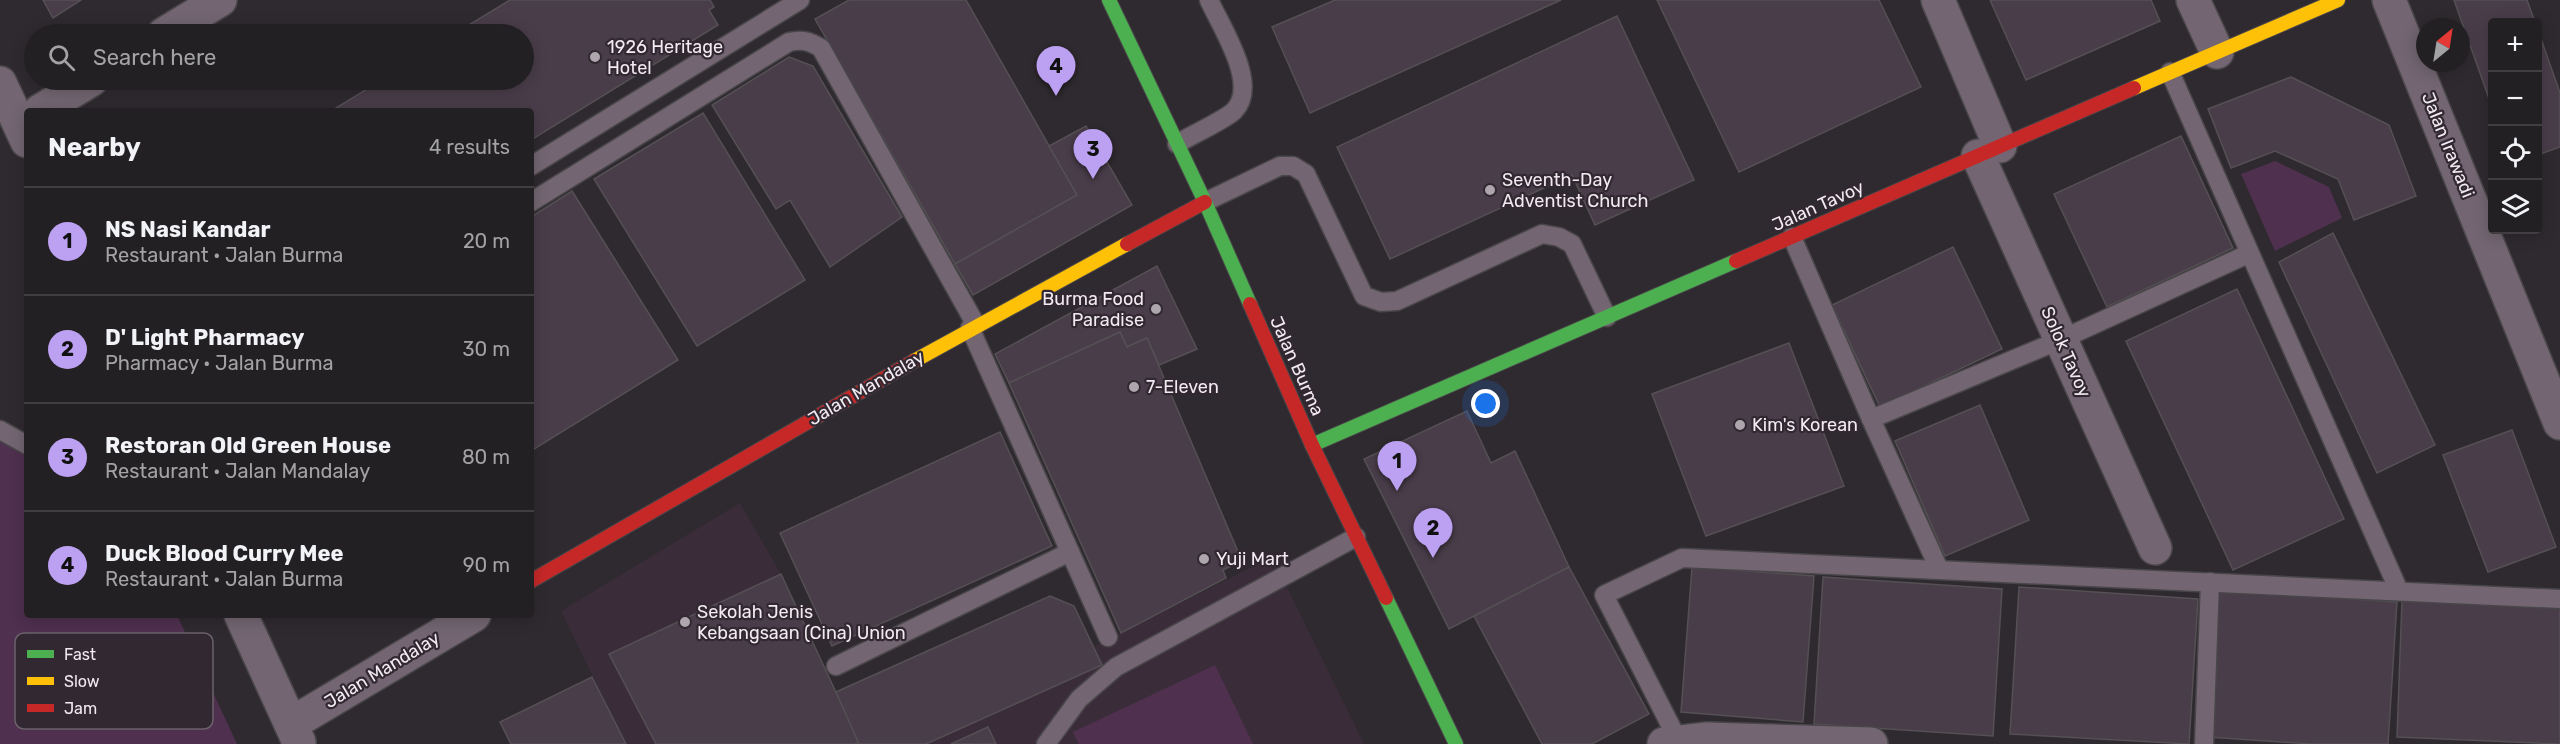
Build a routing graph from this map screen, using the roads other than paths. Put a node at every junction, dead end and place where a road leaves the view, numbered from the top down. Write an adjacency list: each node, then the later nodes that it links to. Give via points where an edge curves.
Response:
1 (220, 0): 9 (street)
2 (800, 0): 18 (lane)
3 (1109, 0): 16 (street, Jalan Burma)
4 (1209, 0): 16 (lane, via 1242,73 1244,94 1234,111)
5 (1938, 0): 17 (street, Solok Tavoy)
6 (2193, 0): 10 (street)
7 (2338, 0): 10 (street, Jalan Tavoy)
8 (2390, 0): 27 (street, Jalan Irawadi)
9 (180, 24)
10 (2217, 52): 11 (street, Jalan Tavoy)
11 (2170, 72): 17 (street, Jalan Tavoy); 22 (lane)
12 (0, 83): 15 (street)
13 (77, 90): 14 (street)
14 (51, 108)
15 (24, 118)
16 (1177, 144): 20 (street, Jalan Burma)
17 (1989, 151): 21 (street, Jalan Tavoy); 25 (street, Solok Tavoy)
18 (534, 164)
19 (534, 200): 24 (lane, via 789,42 811,41 821,48)
20 (1205, 202): 23 (lane, via 1280,166 1293,166 1306,174 1364,296 1381,302 1397,301 1542,234 1559,237 1572,244); 24 (street, Jalan Mandalay); 30 (street, Jalan Burma)
21 (1792, 237): 23 (street, Jalan Tavoy); 26 (lane)
22 (2248, 254): 25 (lane); 37 (lane)
23 (1607, 317): 30 (street, Jalan Tavoy)
24 (973, 326): 33 (lane); 35 (street, Jalan Mandalay)
25 (2060, 340): 26 (lane); 32 (street, Solok Tavoy)
26 (1871, 419): 34 (lane)
27 (2560, 423)
28 (0, 430): 29 (lane)
29 (24, 443)
30 (1312, 445): 31 (street, Jalan Burma)
31 (1356, 537): 45 (lane, via 1116,667 1079,699); 46 (street, Jalan Burma)
32 (2155, 548)
33 (1070, 552): 41 (lane); 42 (lane)
34 (1939, 569): 36 (lane); 44 (lane, via 1682,558 1604,595)
35 (534, 579)
36 (2210, 582): 37 (lane); 48 (lane)
37 (2398, 591): 38 (lane)
38 (2560, 599)
39 (242, 618): 43 (street)
40 (469, 618): 43 (street, Jalan Mandalay)
41 (1108, 638)
42 (836, 666)
43 (295, 734)
44 (1690, 742): 47 (street)
45 (1046, 744)
46 (1456, 744)
47 (1871, 744)
48 (2204, 744)

